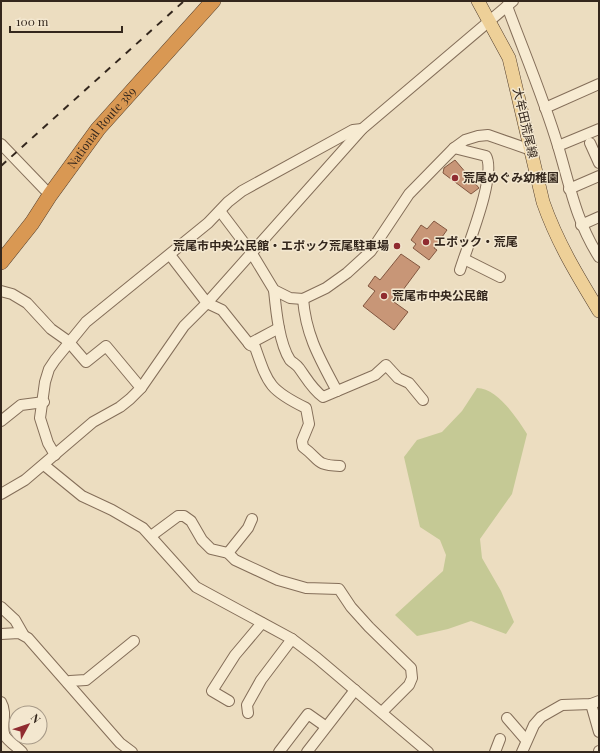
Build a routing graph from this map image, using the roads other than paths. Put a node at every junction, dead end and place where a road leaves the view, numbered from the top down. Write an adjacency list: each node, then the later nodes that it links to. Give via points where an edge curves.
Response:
1 (214, 1): 17 (highway, National Route 389, via 98,128)
2 (478, 1): 4 (main road, 大牟田荒尾線)
3 (510, 3): 4 (street); 6 (street)
4 (488, 20): 7 (street); 13 (main road, 大牟田荒尾線, via 509,58)
5 (599, 84): 6 (street)
6 (545, 108): 11 (street)
7 (362, 128): 18 (street, via 242,191); 21 (street)
8 (599, 128): 11 (street)
9 (590, 143): 14 (street)
10 (1, 144): 17 (street)
11 (558, 146): 16 (street)
12 (454, 148): 13 (street, via 465,140 488,135); 24 (street, via 486,156 489,161 486,191); 30 (street, via 409,194 371,251 326,288)
13 (531, 150): 32 (main road, 大牟田荒尾線, via 550,224 567,259)
14 (599, 163)
15 (599, 176): 16 (street)
16 (569, 189): 20 (street)
17 (50, 195): 25 (highway, National Route 389, via 32,223)
18 (220, 211): 21 (street); 22 (street)
19 (599, 218): 20 (street)
20 (581, 226): 23 (street)
21 (251, 252): 28 (street); 31 (street)
22 (170, 255): 31 (street); 34 (street, via 86,322)
23 (599, 257)
24 (464, 259): 26 (street); 27 (street)
25 (2, 260)
26 (460, 270)
27 (500, 277)
28 (274, 290): 30 (street, via 290,298); 33 (street)
29 (1, 291): 34 (street, via 27,303 52,329)
30 (303, 299): 37 (street, via 304,320 309,337)
31 (207, 303): 35 (street, via 222,310); 36 (street, via 184,326)
32 (599, 311)
33 (279, 328): 35 (street); 37 (street, via 290,360 300,369 316,392 323,397)
34 (68, 341): 36 (street, via 86,362 106,346); 39 (street, via 49,369 45,382)
35 (249, 344): 43 (street, via 255,346 271,386 286,398 306,408 309,424 302,441 303,447 312,453 317,462 327,466)
36 (141, 388): 41 (street, via 120,407 93,422)
37 (337, 391): 38 (street, via 374,375 386,365 398,378 409,383)
38 (423, 400)
39 (44, 402): 40 (street, via 21,405); 41 (street, via 40,418)
40 (1, 421)
41 (55, 455): 42 (street)
42 (44, 465): 44 (street, via 26,480); 46 (street, via 82,496 129,519)
43 (340, 466)
44 (3, 489)
45 (252, 519): 47 (street)
46 (151, 536): 47 (street, via 178,516 184,516 192,521 202,540 211,550); 49 (street, via 196,587)
47 (228, 553): 59 (street, via 235,560 278,580 306,588 339,589 368,627 410,668 412,678 409,684)
48 (1, 607): 51 (street, via 15,620)
49 (262, 623): 52 (street); 56 (street, via 235,655 212,691)
50 (1, 634): 51 (street)
51 (23, 634): 54 (street)
52 (292, 639): 55 (street); 60 (street, via 261,680 247,705)
53 (134, 642): 54 (street, via 86,680 70,680)
54 (68, 683): 67 (street, via 120,743)
55 (355, 690): 59 (street); 62 (street)
56 (229, 700)
57 (1, 702): 66 (street, via 5,716 5,736)
58 (595, 703): 63 (street); 65 (street, via 562,705 542,717)
59 (382, 712): 70 (street)
60 (248, 713)
61 (507, 718): 65 (street)
62 (325, 726): 68 (street, via 308,714); 69 (street)
63 (599, 732)
64 (500, 739): 71 (street)
65 (526, 740): 72 (street)
66 (22, 752)
67 (132, 752)
68 (280, 752)
69 (307, 752)
70 (428, 752)
71 (495, 752)
72 (522, 752)

